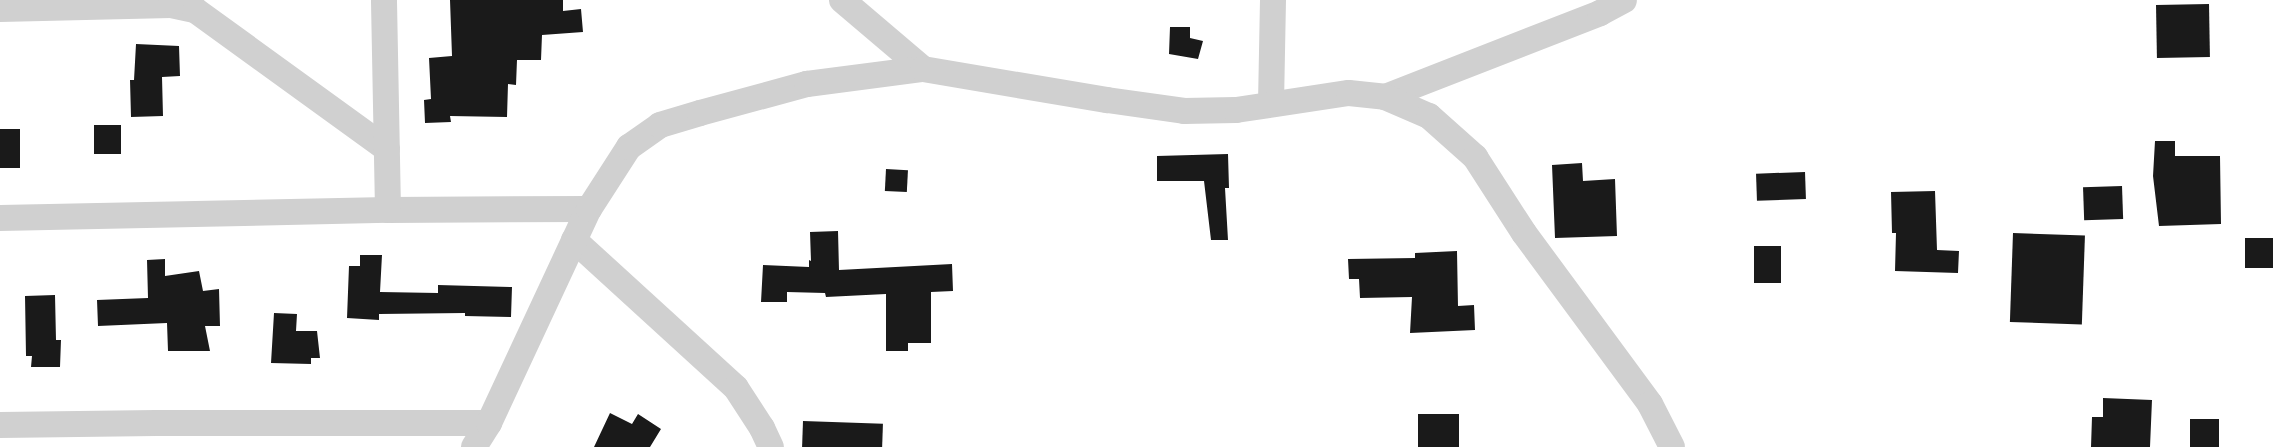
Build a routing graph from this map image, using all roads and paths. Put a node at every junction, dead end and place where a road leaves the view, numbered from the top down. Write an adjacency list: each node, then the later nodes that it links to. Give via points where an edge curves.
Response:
1 (384, 0): 9 (street)
2 (842, 0): 6 (street)
3 (1273, 0): 8 (street)
4 (1624, 0): 7 (street, via 1600,13)
5 (4, 6): 9 (street, via 171,5 195,10)
6 (922, 69): 8 (street, via 1184,111 1236,110); 10 (street, via 808,84 660,125 629,147)
7 (1385, 97): 8 (street, via 1349,92); 18 (street, via 1428,116 1475,157 1530,241 1650,404)
8 (1271, 104)
9 (387, 149): 11 (street)
10 (589, 209): 11 (street); 13 (street)
11 (388, 210): 12 (street)
12 (0, 218)
13 (574, 240): 14 (street); 17 (street, via 736,388 762,428)
14 (489, 422): 15 (street); 16 (street)
15 (0, 425)
16 (474, 447)
17 (770, 447)
18 (1672, 447)

